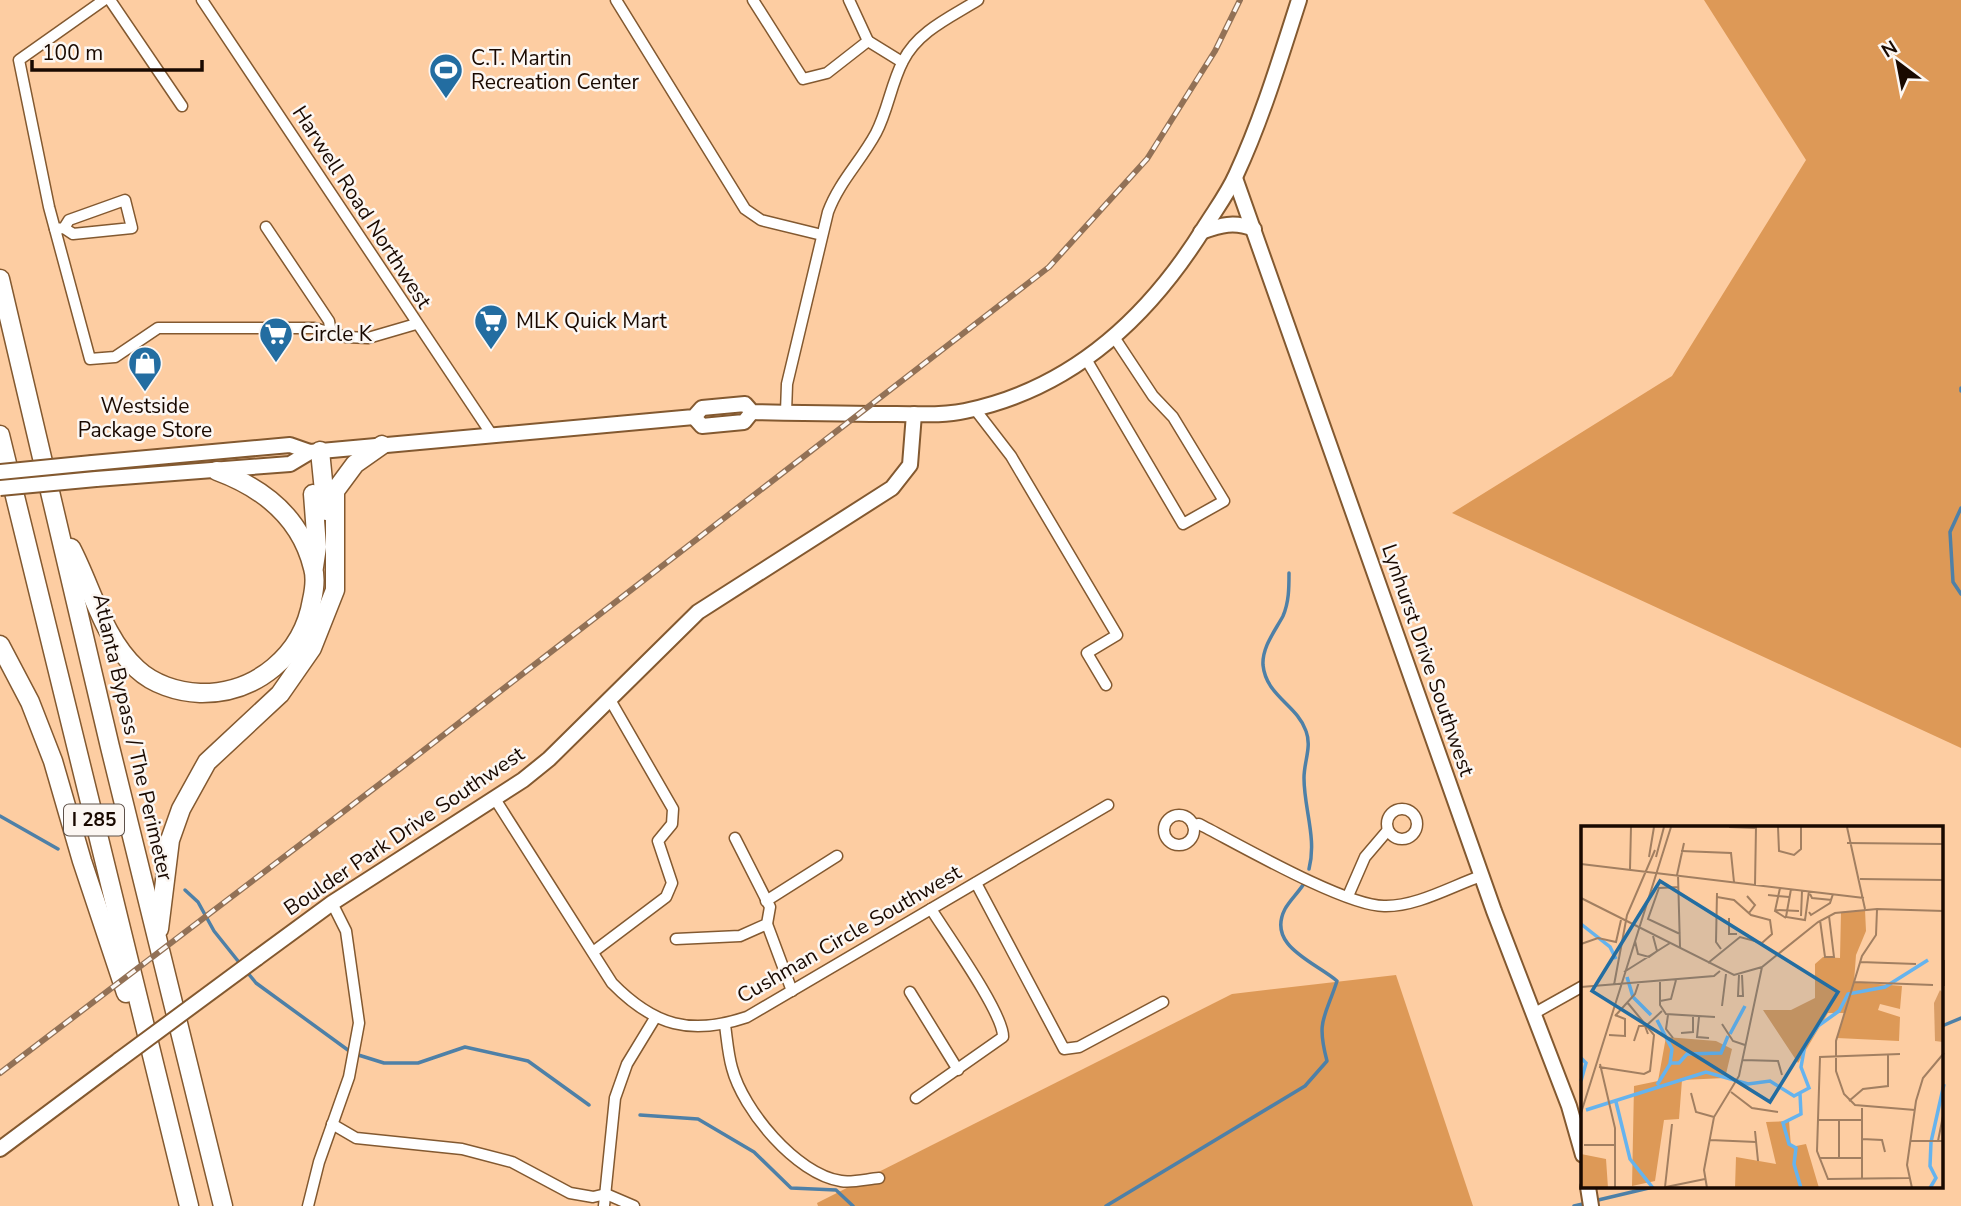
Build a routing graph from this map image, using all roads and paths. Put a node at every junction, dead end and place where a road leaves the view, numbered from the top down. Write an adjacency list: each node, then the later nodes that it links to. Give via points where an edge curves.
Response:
1 (104, 0): 14 (street, via 19,60)
2 (110, 0): 11 (street)
3 (202, 0): 19 (street, Harwell Road Northwest)
4 (617, 0): 17 (street, via 745,209 761,220)
5 (754, 0): 9 (street, via 803,79 827,73)
6 (849, 0): 9 (street)
7 (978, 0): 10 (street, via 924,34)
8 (1299, 0): 12 (street)
9 (868, 41): 10 (street)
10 (902, 62): 17 (street, via 875,135 835,192)
11 (182, 106)
12 (1235, 178): 15 (street, Lynhurst Drive Southwest); 16 (street)
13 (266, 227): 20 (street, via 328,321)
14 (59, 228): 14 (street, via 125,200 132,228 73,234); 20 (street, via 90,359 115,357 158,328 266,326)
15 (1254, 229): 16 (street, via 1224,224); 45 (street, Lynhurst Drive Southwest)
16 (1201, 232): 21 (street, via 1154,298)
17 (822, 235): 24 (street, via 787,384)
18 (0, 279): 33 (highway, Atlanta Bypass / The Perimeter / I 285)
19 (416, 324): 20 (street, via 368,338); 27 (street, Harwell Road Northwest)
20 (331, 333)
21 (1114, 337): 22 (street); 22 (street, via 1173,418 1224,501 1183,524)
22 (1086, 359): 23 (street, via 1050,381)
23 (974, 408): 25 (street); 37 (street, via 1011,456 1117,635 1087,653)
24 (786, 412): 25 (street); 27 (street, via 752,412 745,404 702,408 694,417)
25 (914, 414): 38 (street, Boulder Park Drive Southwest, via 910,465 891,488 698,612)
26 (0, 435): 63 (highway, I 285)
27 (492, 435): 28 (street)
28 (382, 445): 29 (street); 35 (highway, via 355,464 335,491 335,590)
29 (315, 452): 30 (street, via 290,464); 31 (street, bridge, via 289,445); 34 (highway); 35 (highway, via 328,567)
30 (217, 471): 32 (street, bridge); 34 (highway, via 254,487 279,508 300,535)
31 (0, 472)
32 (0, 488)
33 (60, 526): 34 (highway, via 122,654 145,676 178,690 228,691 275,668 305,628); 52 (highway, Atlanta Bypass / The Perimeter / I 285)
34 (314, 569)
35 (320, 626): 52 (highway, via 292,680 217,751 188,792 170,840)
36 (0, 645): 63 (highway, via 30,702 53,761 105,935)
37 (1106, 685)
38 (609, 698): 39 (street, Boulder Park Drive Southwest, via 549,758); 54 (street, via 673,809 671,824 657,841 672,883 666,897)
39 (495, 799): 49 (street, Boulder Park Drive Southwest); 54 (street, Cushman Circle Southwest)
40 (1108, 805): 46 (street, Cushman Circle Southwest)
41 (1193, 825): 47 (street)
42 (1388, 830): 47 (street, via 1365,858)
43 (735, 838): 48 (street)
44 (837, 856): 48 (street)
45 (1481, 876): 47 (street, via 1387,907); 59 (street, Lynhurst Drive Southwest)
46 (976, 883): 50 (street, Cushman Circle Southwest); 58 (street, via 1063,1049 1079,1047)
47 (1348, 896)
48 (766, 901): 51 (street, via 770,907)
49 (332, 903): 65 (street, via 346,931 359,1023 349,1077); 67 (street, Boulder Park Drive Southwest, bridge)
50 (932, 909): 56 (street, Cushman Circle Southwest); 62 (street, via 1003,1029 1003,1037)
51 (767, 924): 53 (street, via 740,936); 56 (street)
52 (158, 939): 72 (highway, Atlanta Bypass / The Perimeter / I 285)
53 (676, 939)
54 (593, 952): 60 (street, Cushman Circle Southwest, via 612,983 632,1004)
55 (1581, 987): 59 (street)
56 (792, 991): 61 (street, Cushman Circle Southwest)
57 (910, 992): 62 (street)
58 (1163, 1002)
59 (1533, 1014): 66 (street, Lynhurst Drive Southwest)
60 (655, 1018): 61 (street, Cushman Circle Southwest, via 701,1028); 70 (street, via 614,1098)
61 (725, 1025): 68 (street, via 732,1069 779,1145 799,1162 841,1181)
62 (958, 1070): 64 (street)
63 (157, 1077): 71 (highway, I 285)
64 (916, 1098)
65 (332, 1124): 70 (street, via 356,1138 462,1149 512,1162 570,1193); 73 (street)
66 (1581, 1148)
67 (0, 1149)
68 (879, 1178)
69 (1588, 1188): 76 (street)
70 (606, 1194): 74 (street); 75 (street)
71 (189, 1206)
72 (223, 1206)
73 (308, 1206)
74 (604, 1206)
75 (634, 1206)
76 (1591, 1206)

